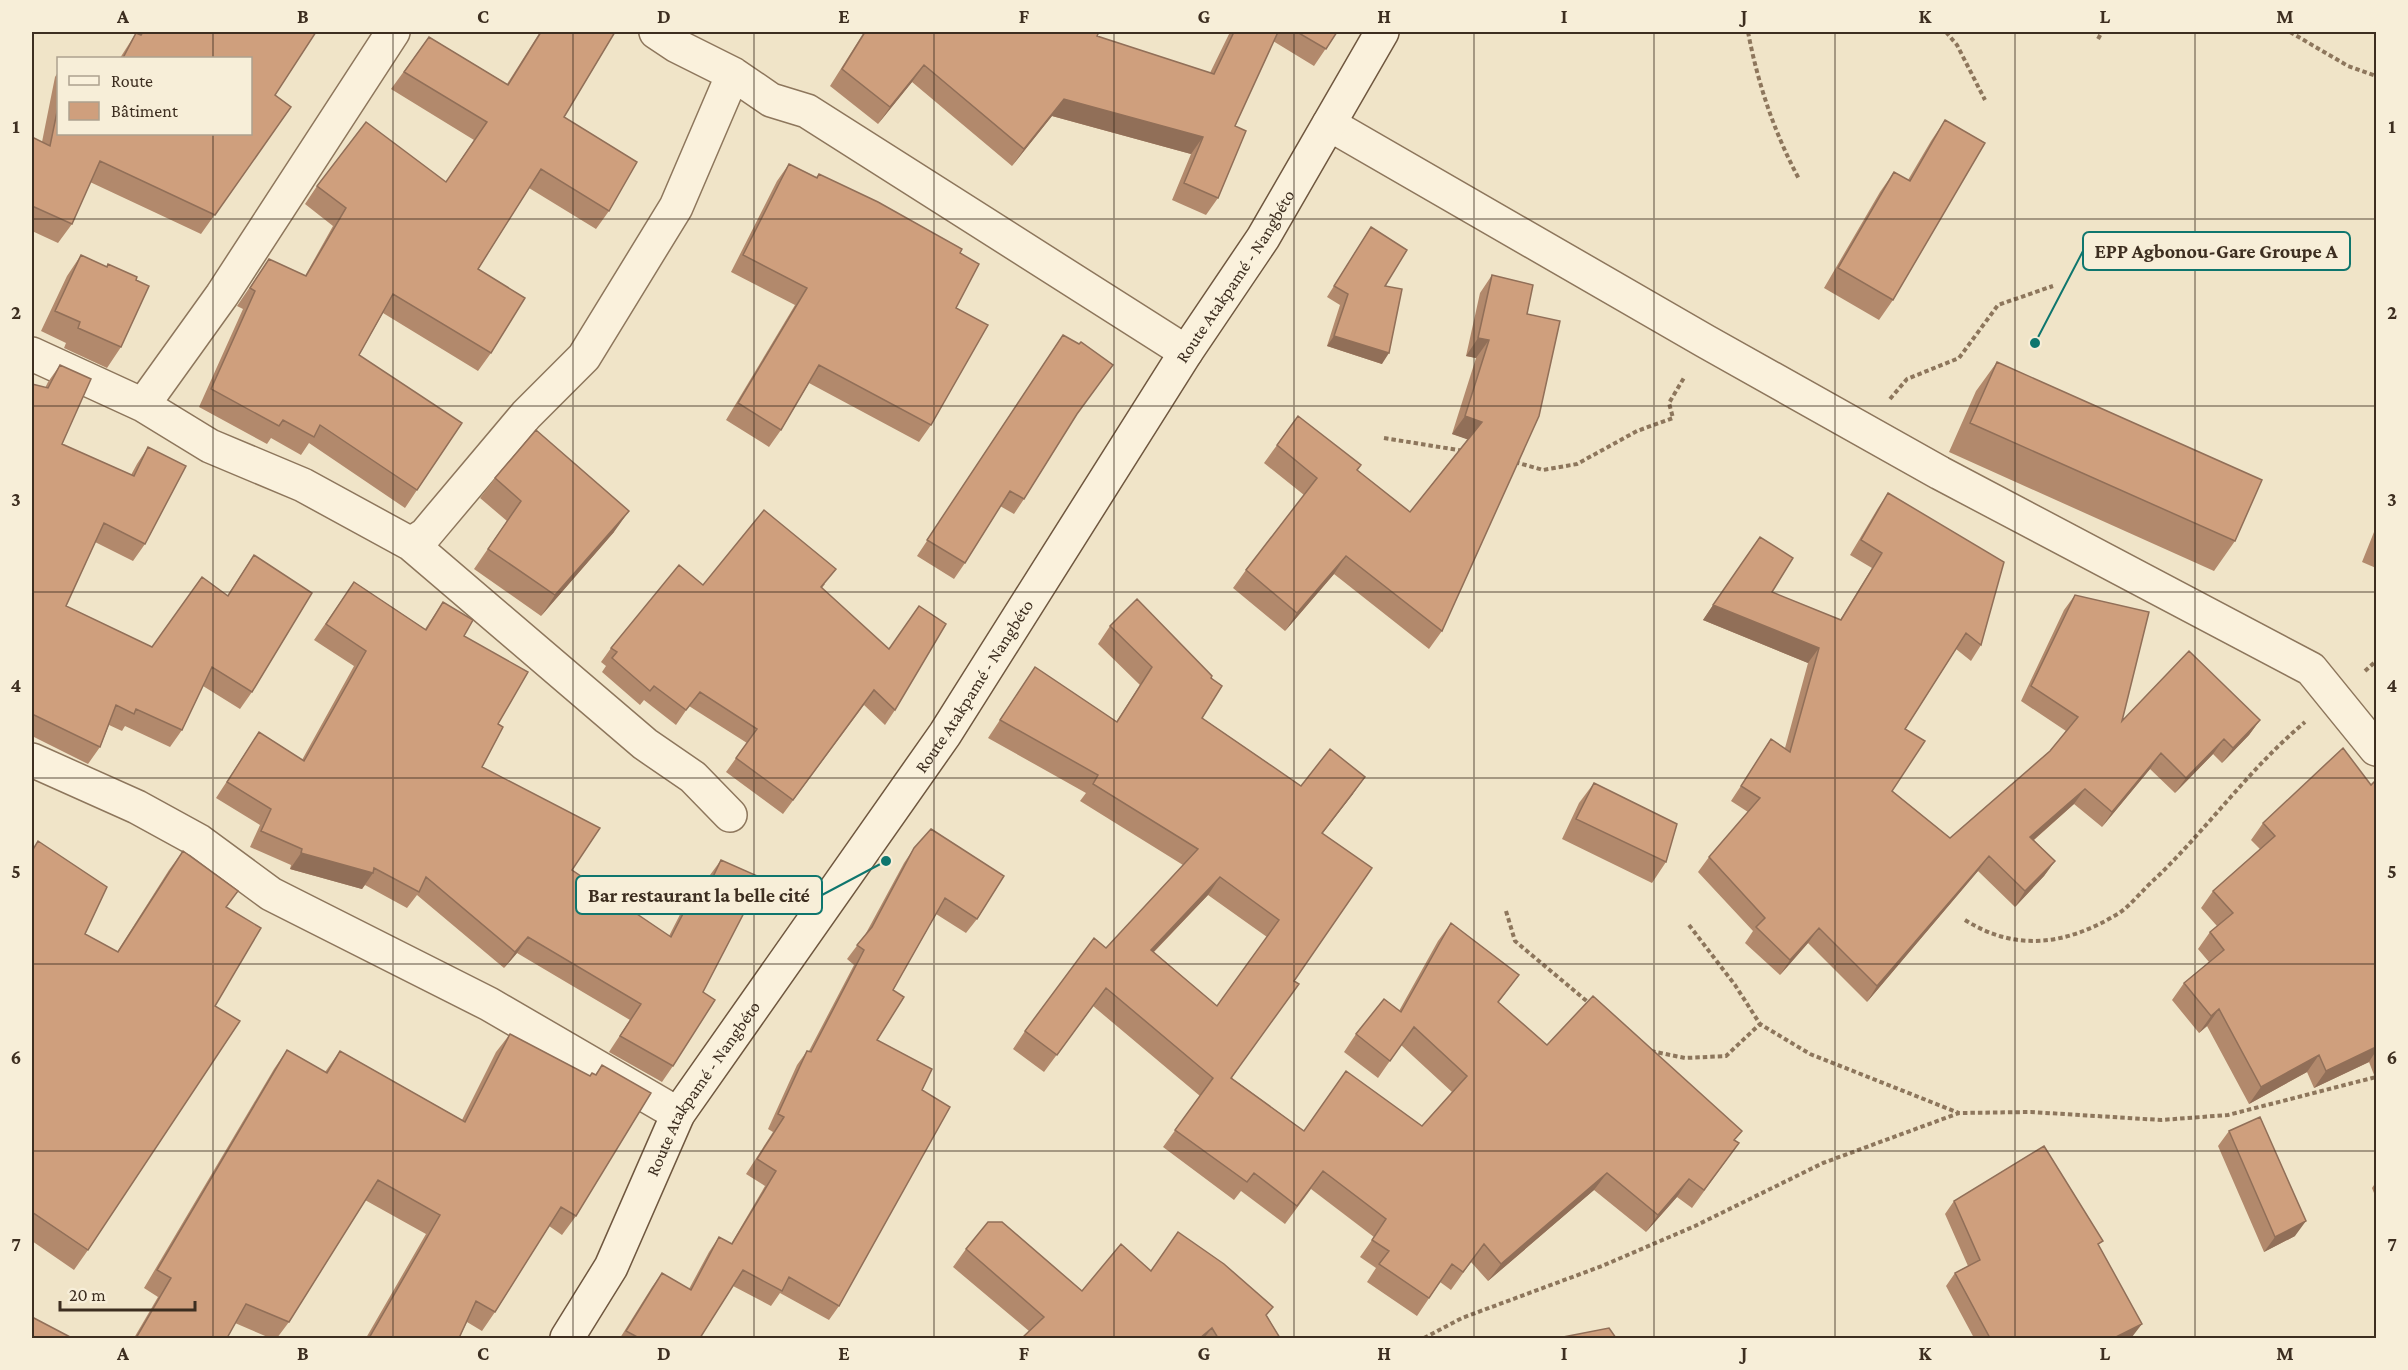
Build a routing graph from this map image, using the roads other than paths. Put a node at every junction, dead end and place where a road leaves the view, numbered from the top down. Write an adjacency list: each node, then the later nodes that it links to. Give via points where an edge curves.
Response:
1 (393, 32): 8 (street, via 222,295)
2 (656, 32): 4 (street)
3 (1382, 32): 5 (street, Route Atakpamé - Nangbéto)
4 (733, 74): 6 (street, via 771,100 807,111); 9 (street, via 675,207 584,357 526,415 425,535)
5 (1329, 124): 6 (street, Route Atakpamé - Nangbéto, via 1263,238); 10 (street, via 1865,431 2312,669)
6 (1186, 352): 13 (street, Route Atakpamé - Nangbéto, via 945,734)
7 (32, 354): 8 (street)
8 (143, 405): 9 (street, via 210,446 303,485)
9 (411, 544): 12 (street, via 645,744 693,777)
10 (2376, 749)
11 (32, 760): 13 (street, via 189,835 271,894 489,1004)
12 (730, 815)
13 (678, 1114): 14 (street, Route Atakpamé - Nangbéto, via 610,1267)
14 (567, 1338)

